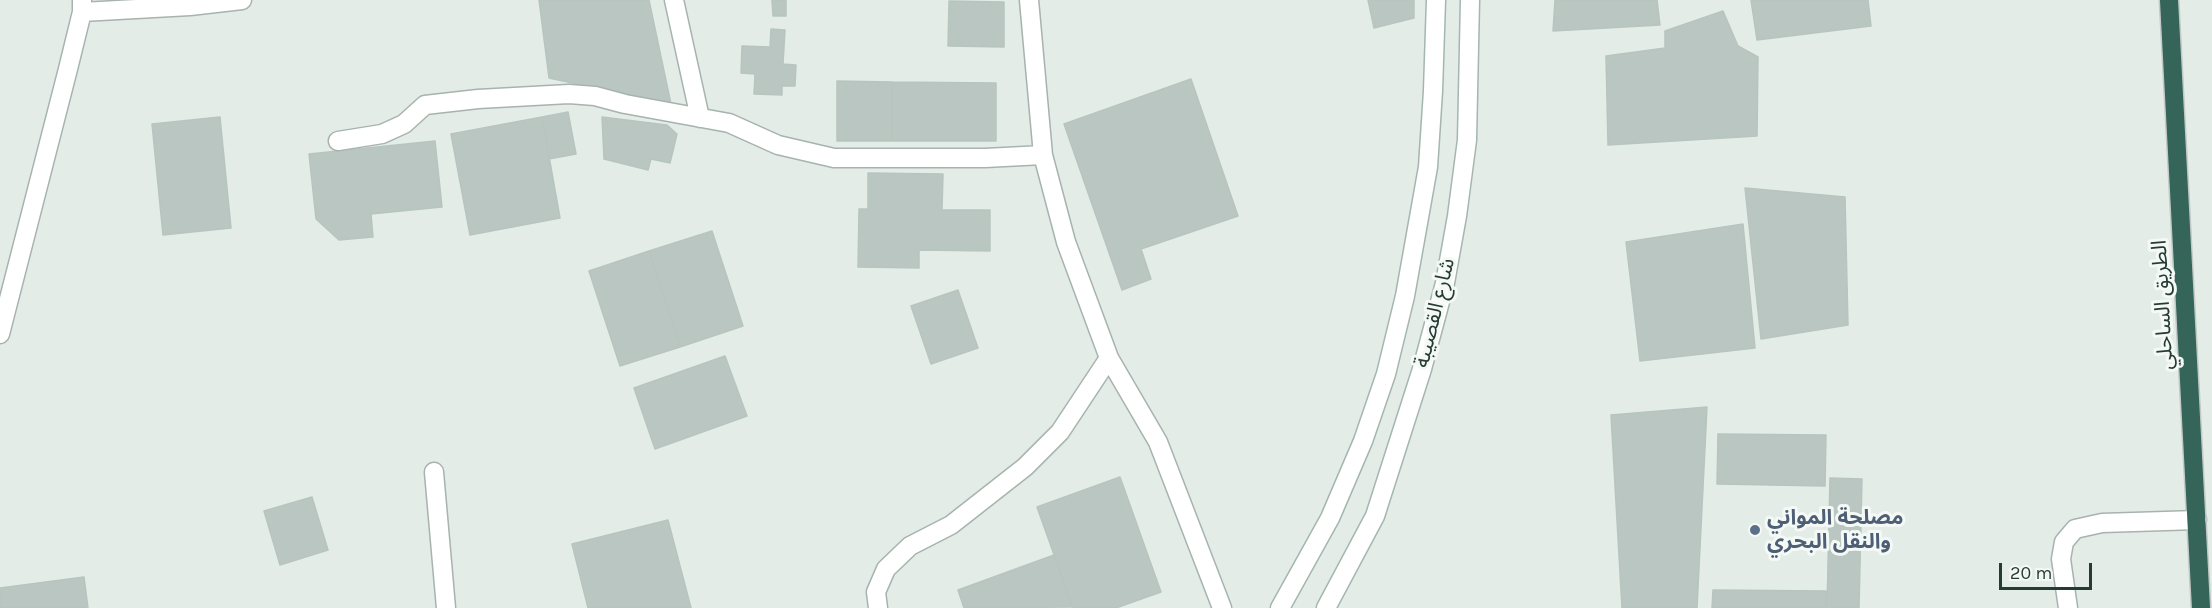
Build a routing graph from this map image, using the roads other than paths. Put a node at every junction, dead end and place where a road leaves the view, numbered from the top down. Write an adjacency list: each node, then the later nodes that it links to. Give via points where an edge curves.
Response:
1 (242, 0): 7 (street, via 189,6)
2 (674, 0): 8 (street)
3 (1029, 0): 10 (street)
4 (1436, 0): 18 (street, via 1428,167 1405,296 1388,363 1363,441 1330,518)
5 (1470, 0): 19 (street, شارع القصيبة, via 1467,140 1445,283 1376,516)
6 (2169, 0): 14 (highway, الطريق الساحلي)
7 (82, 6): 11 (street)
8 (700, 118): 9 (street, via 595,96 488,98 425,105 404,124 382,134); 10 (street, via 729,123 778,145 834,158 985,159)
9 (338, 141)
10 (1042, 155): 12 (street, via 1066,242)
11 (0, 334)
12 (1109, 358): 16 (street, via 1060,432 1025,467 951,525 910,546 886,569 876,592); 17 (street, via 1158,442)
13 (434, 472): 15 (street)
14 (2197, 520): 20 (street, via 2102,523 2075,530 2064,542 2061,559); 21 (highway, الطريق الساحلي)
15 (446, 608)
16 (878, 608)
17 (1222, 608)
18 (1280, 608)
19 (1326, 608)
20 (2068, 608)
21 (2201, 608)

